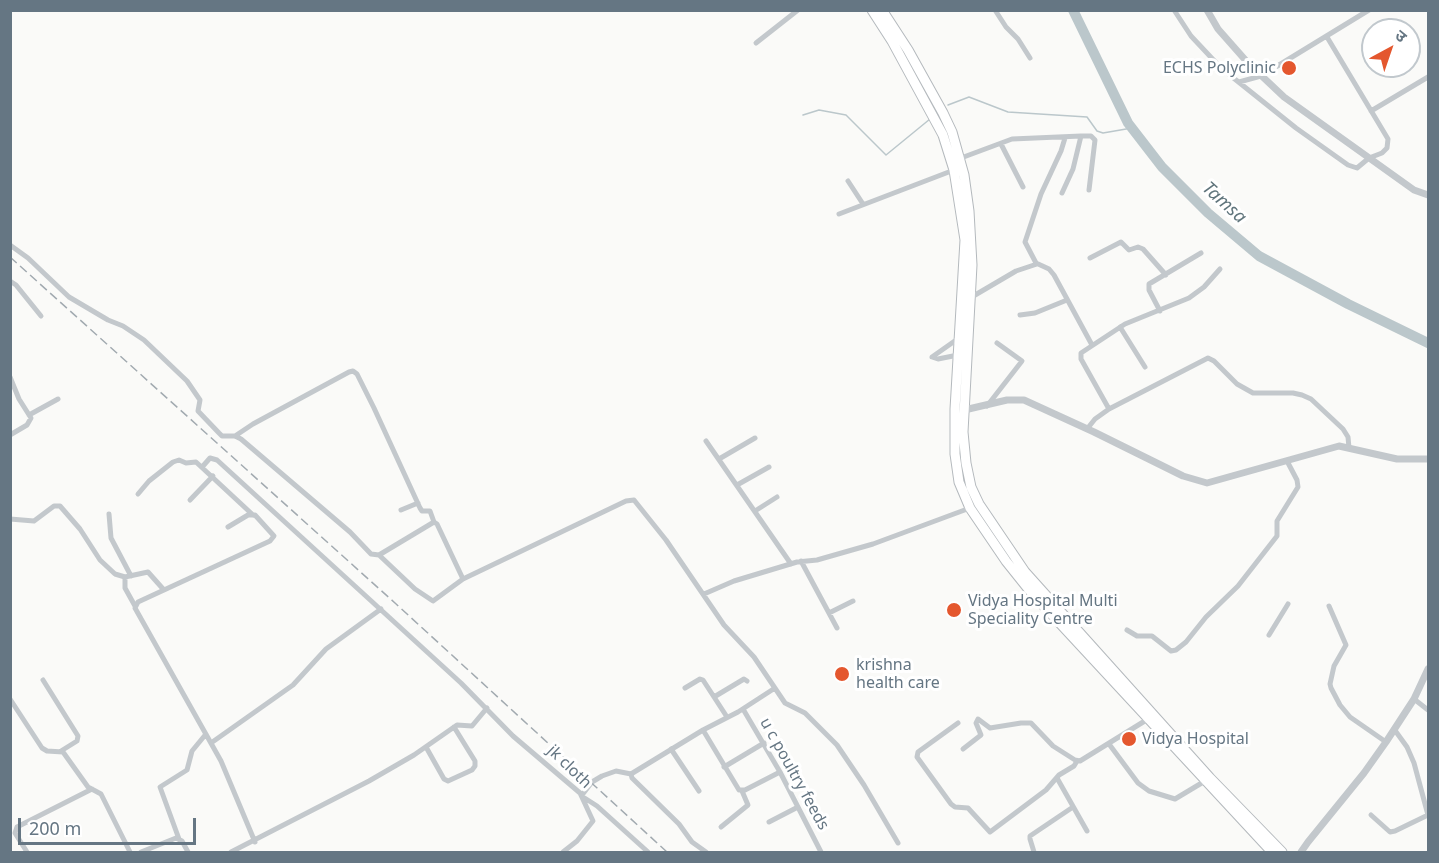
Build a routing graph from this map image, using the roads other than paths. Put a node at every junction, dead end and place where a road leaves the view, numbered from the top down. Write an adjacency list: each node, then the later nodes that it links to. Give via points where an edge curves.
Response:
1 (798, 10): 9 (street)
2 (872, 10): 21 (highway, via 942,135)
3 (882, 10): 19 (highway, via 939,107)
4 (995, 10): 10 (street)
5 (1174, 10): 13 (street, via 1205,52)
6 (1207, 10): 11 (street, via 1218,29)
7 (1369, 10): 8 (street)
8 (1328, 37): 11 (street); 15 (street)
9 (756, 43)
10 (1030, 58)
11 (1261, 76): 13 (street); 20 (street)
12 (1426, 78): 14 (street); 15 (street)
13 (1239, 82): 20 (street, via 1348,165 1357,168)
14 (1428, 86)
15 (1371, 111): 20 (street, via 1388,145 1380,155)
16 (1081, 136): 17 (street); 24 (street, via 1095,140); 25 (street)
17 (1065, 138): 18 (street, via 1019,138); 32 (street, via 1026,238)
18 (1001, 144): 19 (street); 23 (street)
19 (961, 158): 36 (highway, via 971,232)
20 (1369, 158): 26 (street, via 1414,190)
21 (954, 170): 27 (street); 42 (highway, via 965,240)
22 (848, 181): 27 (street)
23 (1023, 187)
24 (1089, 190)
25 (1062, 193)
26 (1428, 195)
27 (863, 204): 28 (street)
28 (839, 214)
29 (10, 245): 55 (street, via 69,297 144,340 199,396 198,411 202,417 222,436)
30 (1202, 253): 34 (street)
31 (1090, 258): 34 (street, via 1121,242 1129,250 1143,249)
32 (1037, 264): 36 (street, via 1016,271); 37 (street, via 1051,270)
33 (1220, 269): 38 (street, via 1193,295)
34 (1166, 275): 38 (street, via 1148,286)
35 (10, 281): 40 (street)
36 (970, 298): 51 (highway)
37 (1067, 300): 39 (street, via 1035,314); 44 (street)
38 (1160, 311): 41 (street)
39 (1020, 315)
40 (41, 316)
41 (1120, 327): 44 (street); 46 (street)
42 (959, 338): 45 (highway); 45 (street, via 932,357)
43 (997, 343): 49 (street, via 1022,361)
44 (1092, 345): 50 (street, via 1080,356)
45 (958, 355): 51 (highway)
46 (1145, 367)
47 (10, 377): 52 (street)
48 (58, 399): 52 (street)
49 (987, 406): 51 (street); 53 (street, via 1024,400)
50 (1108, 409): 53 (street); 58 (street, via 1204,359 1211,359 1252,393 1293,393 1311,399 1346,434)
51 (960, 411): 70 (highway, via 955,454 959,482); 153 (highway, via 964,448 978,504 1014,557)
52 (29, 415): 54 (street, via 29,423)
53 (1088, 429): 61 (street, via 1198,482 1214,482)
54 (10, 435)
55 (235, 436): 69 (street, via 353,371); 78 (street, via 350,532 362,547)
56 (755, 438): 59 (street)
57 (706, 441): 59 (street)
58 (1349, 448): 60 (street, via 1397,459); 61 (street, via 1339,446)
59 (719, 459): 65 (street)
60 (1428, 459)
61 (1287, 460): 92 (street, via 1298,487 1277,520 1277,536 1234,591 1176,650 1171,651 1152,636 1134,636)
62 (202, 466): 64 (street); 66 (street, via 176,460); 89 (street, jk cloth, via 210,458 217,460)
63 (769, 467): 65 (street)
64 (213, 476): 68 (street); 74 (street)
65 (737, 485): 72 (street)
66 (138, 494)
67 (777, 497): 72 (street)
68 (190, 500)
69 (418, 503): 71 (street); 76 (street, via 422,511 430,511)
70 (970, 508): 79 (street, via 873,544); 106 (highway, via 1030,591)
71 (401, 510)
72 (755, 511): 80 (street)
73 (110, 514): 81 (street, via 111,538)
74 (253, 515): 77 (street); 83 (street, via 273,534 272,540)
75 (10, 519): 81 (street, via 34,521 60,506 100,560 115,574)
76 (434, 522): 78 (street); 82 (street)
77 (228, 527)
78 (379, 555): 82 (street, via 433,602)
79 (801, 561): 80 (street); 90 (street)
80 (791, 564): 84 (street)
81 (128, 576): 83 (street, via 148,572); 87 (street, via 125,588)
82 (462, 579): 84 (street, via 634,500)
83 (164, 590): 87 (street)
84 (704, 594): 98 (street)
85 (853, 601): 90 (street)
86 (1288, 604): 93 (street)
87 (135, 606): 111 (street)
88 (1329, 606): 112 (street, via 1346,645 1334,666 1331,688 1350,717)
89 (381, 609): 102 (street, jk cloth); 113 (street, via 326,649 293,685)
90 (830, 613): 91 (street)
91 (837, 628)
92 (1126, 630)
93 (1269, 635)
94 (1428, 669): 101 (street)
95 (43, 680): 119 (street, via 78,736)
96 (747, 681): 99 (street, via 744,679)
97 (685, 688): 99 (street, via 702,679)
98 (775, 688): 103 (street); 140 (street, via 785,703 805,712 837,745)
99 (714, 697): 105 (street)
100 (10, 699): 119 (street, via 42,748)
101 (1414, 699): 104 (street); 109 (street)
102 (487, 708): 108 (street, via 472,726); 129 (street, jk cloth)
103 (743, 709): 105 (street); 114 (street, u c poultry feeds)
104 (1428, 710)
105 (727, 717): 110 (street)
106 (1148, 719): 115 (street); 125 (highway)
107 (958, 723): 124 (street, via 918,752 917,757 951,804 969,807 988,831)
108 (454, 727): 116 (street); 116 (street, via 475,761 472,770 448,781 444,779)
109 (1394, 729): 112 (street); 132 (street, via 1414,763 1428,815 1390,832)
110 (703, 730): 117 (street); 121 (street)
111 (206, 734): 113 (street); 137 (street, via 192,751 187,770 160,788)
112 (1386, 742): 139 (street)
113 (211, 743): 138 (street)
114 (764, 743): 121 (street); 122 (street, u c poultry feeds)
115 (1109, 744): 120 (street); 125 (street, via 1138,783 1149,791 1175,799)
116 (426, 747): 138 (street)
117 (671, 749): 123 (street); 127 (street)
118 (963, 749): 120 (street, via 981,735 977,720 990,728 1031,723 1053,746)
119 (61, 751): 126 (street)
120 (1077, 761): 124 (street)
121 (724, 767): 128 (street)
122 (780, 772): 128 (street); 130 (street, u c poultry feeds)
123 (631, 774): 129 (street, via 616,771 602,776); 149 (street, via 692,842)
124 (1057, 778): 131 (street)
125 (1205, 781): 152 (highway)
126 (92, 789): 136 (street); 143 (street, via 104,799)
127 (699, 791)
128 (742, 791): 134 (street, via 749,804)
129 (582, 796): 141 (street, jk cloth, via 593,821); 148 (street)
130 (798, 807): 133 (street); 150 (street, u c poultry feeds)
131 (1073, 807): 135 (street); 151 (street, via 1034,833 1030,839)
132 (1371, 815)
133 (769, 822)
134 (721, 827)
135 (1087, 831)
136 (13, 832): 142 (street)
137 (179, 839): 144 (street); 145 (street)
138 (255, 842): 146 (street)
139 (1308, 842): 154 (street); 155 (street)
140 (898, 843)
141 (573, 850): 147 (street, jk cloth)
142 (27, 852)
143 (130, 852)
144 (141, 852)
145 (188, 852)
146 (231, 852)
147 (563, 852)
148 (648, 852)
149 (706, 852)
150 (821, 852)
151 (1034, 852)
152 (1272, 852)
153 (1282, 852)
154 (1295, 852)
155 (1301, 852)

